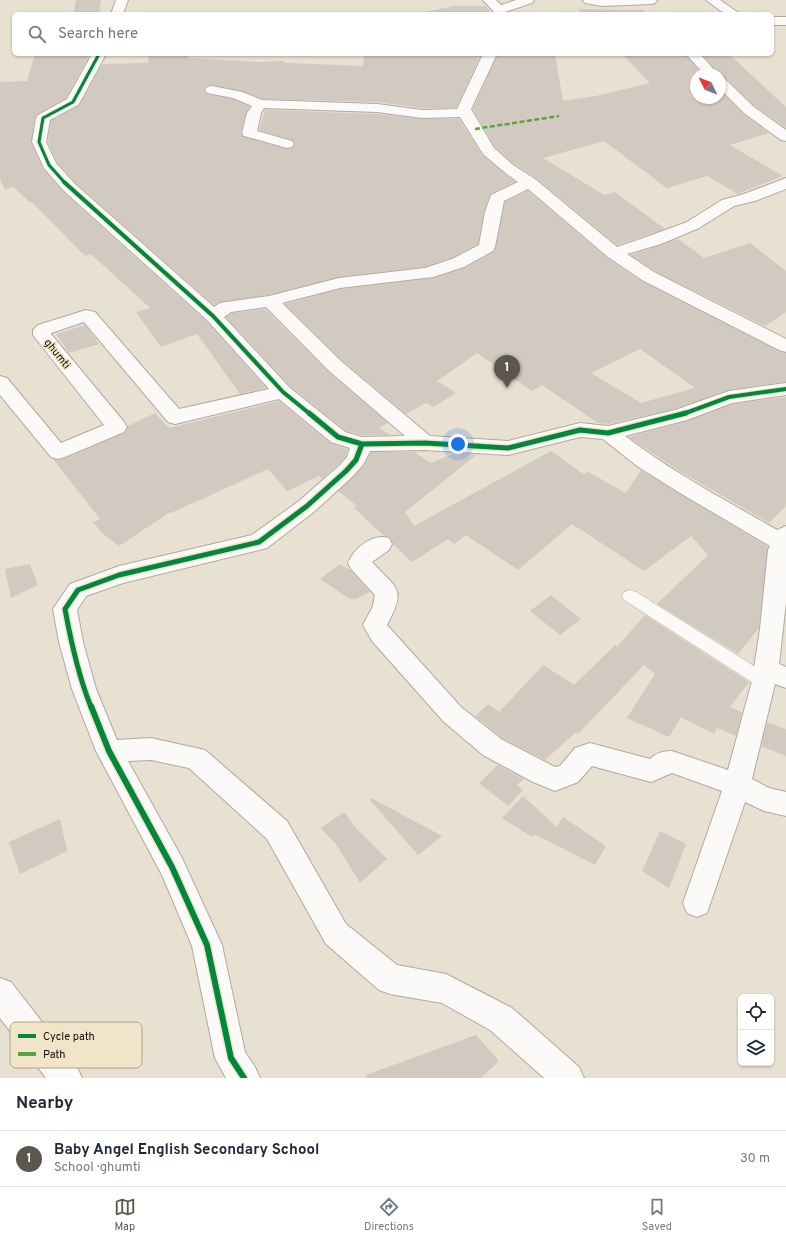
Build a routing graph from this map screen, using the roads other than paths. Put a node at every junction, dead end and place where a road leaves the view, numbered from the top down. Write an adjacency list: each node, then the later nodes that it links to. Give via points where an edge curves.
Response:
1 (122, 0): 7 (street)
2 (489, 0): 8 (street)
3 (528, 0): 8 (street)
4 (589, 0): 6 (street)
5 (712, 0): 10 (street)
6 (646, 1): 9 (street)
7 (118, 12)
8 (499, 12)
9 (654, 12)
10 (731, 12)
11 (774, 21): 12 (street)
12 (786, 21)
13 (98, 56): 29 (street, via 73,102 43,118 39,142 49,165 69,187)
14 (489, 56): 20 (street, via 464,109)
15 (695, 56): 16 (street)
16 (706, 68)
17 (726, 87): 22 (street)
18 (212, 90): 19 (street, via 237,95)
19 (260, 104): 20 (street, via 377,108 422,114); 24 (street, via 254,113 249,133)
20 (465, 113): 25 (street, via 488,151)
21 (780, 117): 22 (street)
22 (760, 118): 23 (street)
23 (786, 137)
24 (287, 144)
25 (529, 182): 27 (street); 28 (street, via 497,198 487,248 458,263 427,273 339,283)
26 (786, 183): 27 (street, via 749,198 728,203 686,227 655,240)
27 (614, 253): 30 (street, via 648,276)
28 (270, 301): 29 (street, via 226,307); 35 (street, via 335,366)
29 (213, 316): 33 (street)
30 (786, 346)
31 (0, 382): 33 (street, ghumti, via 58,452 117,427 41,332 90,316 175,417)
32 (786, 389): 34 (street, via 729,397 680,415)
33 (283, 392): 36 (street, via 338,437)
34 (608, 433): 35 (street, via 580,430 508,448); 37 (street, via 644,461 687,488)
35 (426, 443): 36 (street)
36 (362, 444): 41 (street, via 356,460 346,471 307,506 259,542 119,575 78,590 65,608 70,635 84,689)
37 (785, 541): 40 (street, via 779,550)
38 (381, 544): 42 (street, via 361,558 359,563 387,593 388,597 375,625 380,634 452,714 492,747 555,779 569,774 584,756 590,754 651,771 664,762 672,762)
39 (630, 596): 40 (lane)
40 (772, 676): 42 (street)
41 (109, 751): 49 (street, via 172,867 207,945 230,1058); 50 (street, via 151,748 196,758 276,830 336,934 390,979 446,989 501,1020)
42 (737, 785): 43 (street, via 764,799); 44 (street)
43 (786, 804)
44 (697, 903)
45 (0, 993): 46 (street)
46 (23, 1022)
47 (58, 1068): 48 (street)
48 (66, 1078)
49 (244, 1078)
50 (568, 1078)

